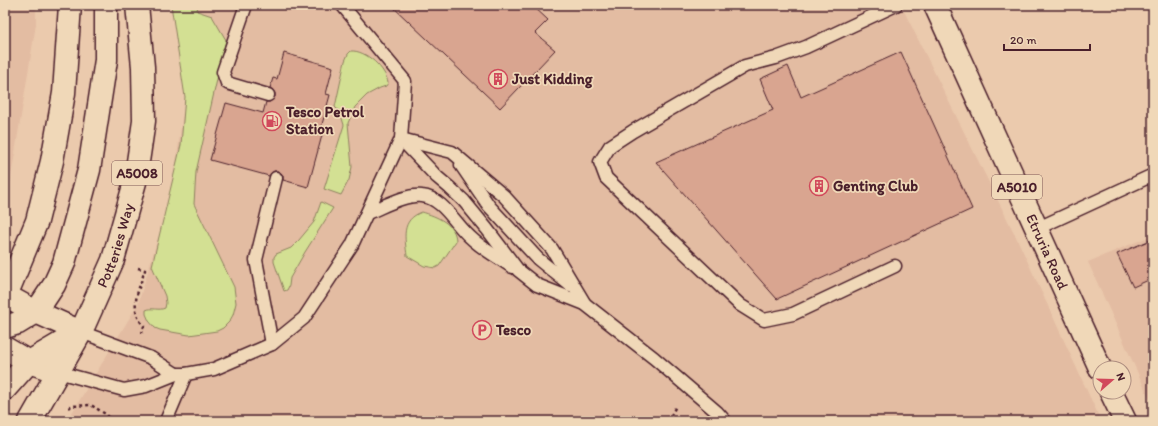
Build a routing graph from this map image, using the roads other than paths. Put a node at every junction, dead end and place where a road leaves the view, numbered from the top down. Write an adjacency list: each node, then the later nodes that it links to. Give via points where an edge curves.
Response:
1 (70, 5): 18 (main road, via 64,93 52,162 37,221)
2 (106, 5): 20 (main road, A5008, via 106,60 89,170 64,263 54,285)
3 (137, 5): 22 (main road, Potteries Way / A5008, via 143,67 144,122 135,182 113,260)
4 (246, 5): 8 (lane, via 223,72 226,83)
5 (342, 5): 9 (lane, via 405,81)
6 (896, 5): 15 (lane, via 806,47 745,66 610,146 600,162 606,178 740,305 764,320 793,314)
7 (935, 5): 14 (main road, Etruria Road / A5010)
8 (268, 95)
9 (401, 139): 10 (lane); 13 (lane); 16 (lane, via 464,201)
10 (452, 152): 17 (lane, via 489,206 538,259); 17 (lane, via 504,196 552,249)
11 (1153, 174): 14 (lane)
12 (276, 178): 23 (lane, via 256,260)
13 (367, 213): 16 (lane, via 410,196 433,199 469,237); 23 (lane, via 352,245 304,318)
14 (1036, 229): 25 (main road, Etruria Road / A5010)
15 (895, 266)
16 (518, 270): 19 (lane, via 536,285)
17 (577, 290): 19 (lane)
18 (5, 296): 20 (main road)
19 (585, 304): 33 (lane, via 654,358)
20 (36, 312): 21 (main road, A5008); 22 (main road)
21 (5, 328)
22 (81, 332): 26 (main road); 27 (main road, Potteries Way / A5008); 28 (lane, via 151,358)
23 (272, 344): 28 (lane, via 214,369)
24 (5, 348): 26 (main road)
25 (1096, 360)
26 (29, 362): 27 (main road); 29 (main road)
27 (58, 372): 28 (lane, via 124,390 146,386); 31 (main road, Potteries Way / A5008)
28 (181, 374): 32 (lane)
29 (5, 389)
30 (1115, 400): 34 (main road)
31 (30, 421)
32 (166, 421)
33 (725, 421)
34 (1125, 421)

